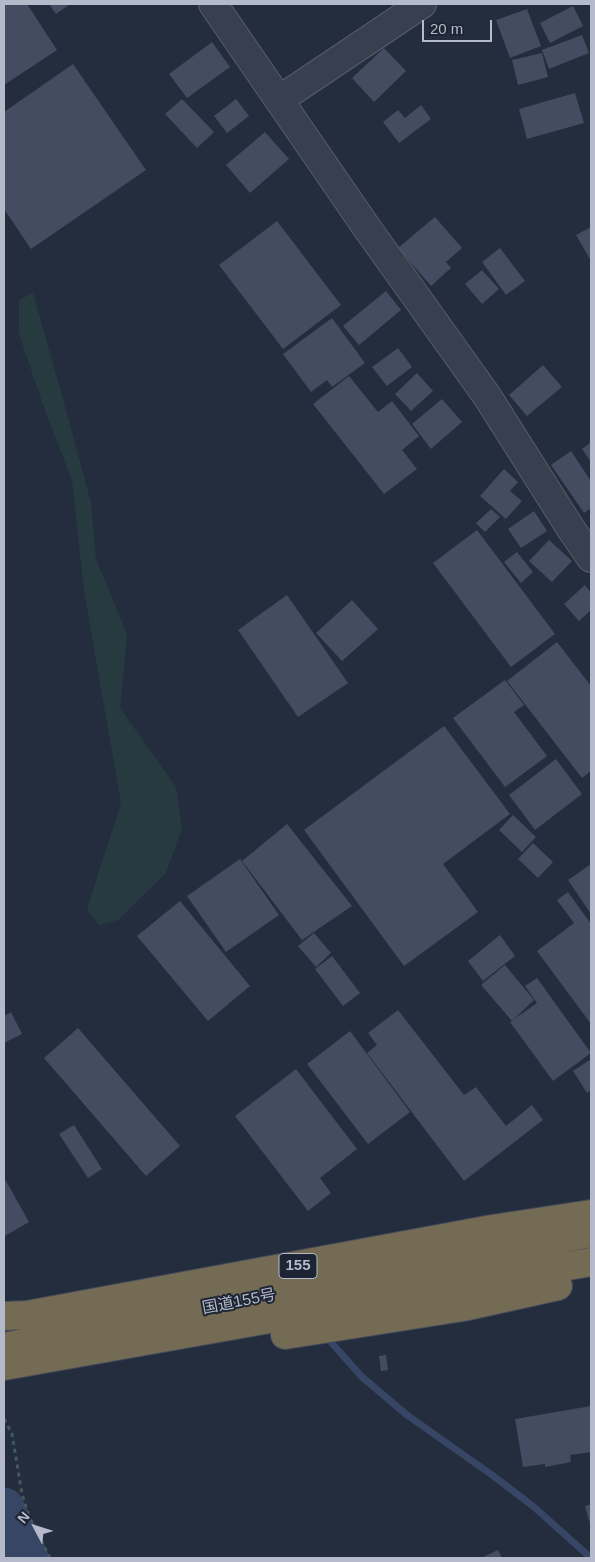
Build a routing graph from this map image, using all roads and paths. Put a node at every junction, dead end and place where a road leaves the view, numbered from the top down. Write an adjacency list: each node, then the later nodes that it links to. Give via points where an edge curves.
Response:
1 (213, 4): 3 (street)
2 (422, 4): 3 (street)
3 (279, 100): 4 (street)
4 (581, 526): 5 (street)
5 (591, 558)
6 (591, 1214): 10 (highway, 155, via 492,1229 28,1315)
7 (591, 1233): 11 (highway, 国道155号 / 155)
8 (591, 1262): 12 (highway, 国道155号)
9 (591, 1281): 13 (highway, via 463,1307)
10 (4, 1316)
11 (4, 1347)
12 (4, 1366)
13 (4, 1381)
14 (4, 1418): 15 (path, via 12,1434 29,1516)
15 (50, 1558)

